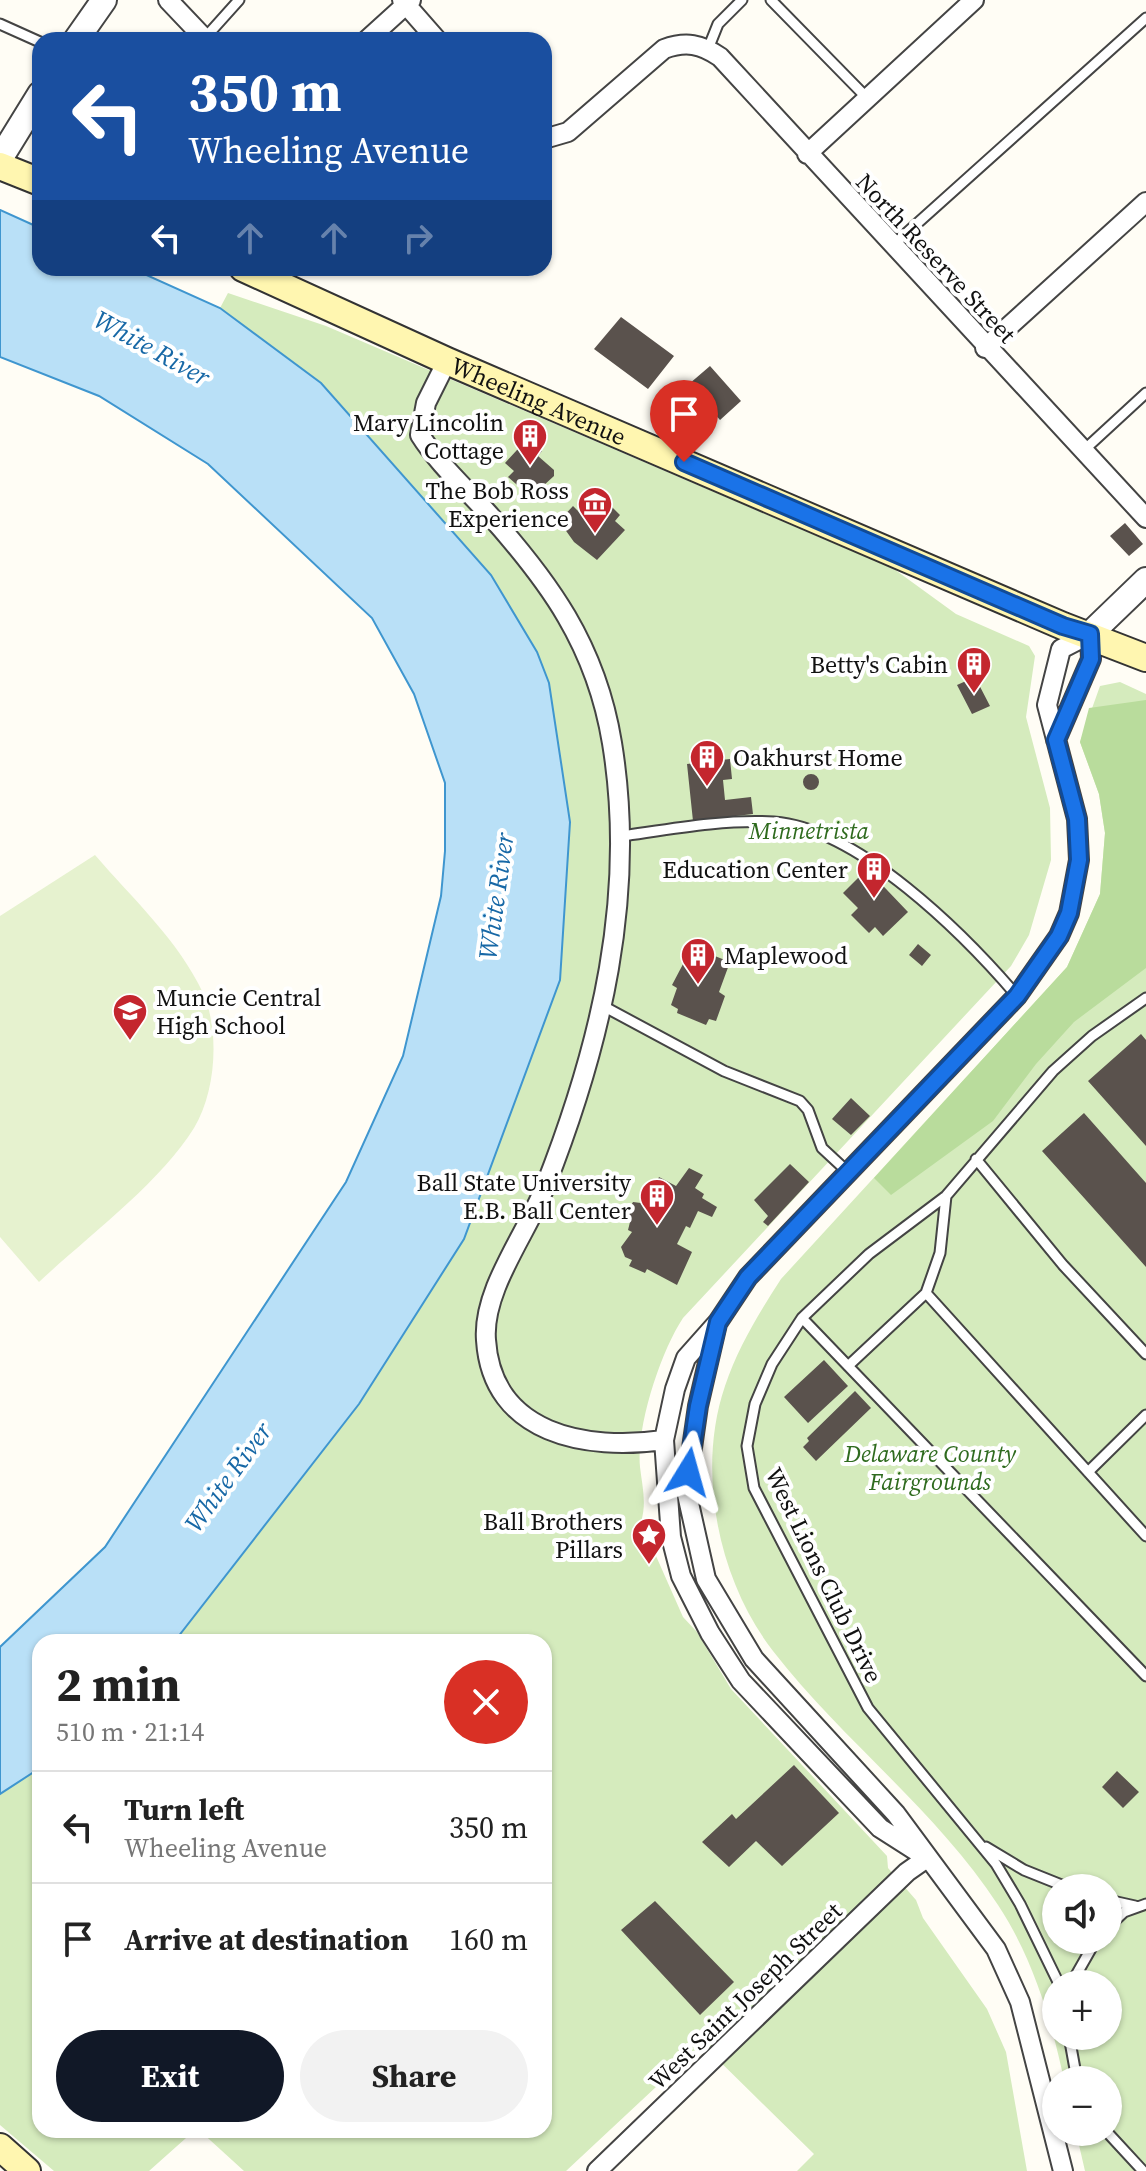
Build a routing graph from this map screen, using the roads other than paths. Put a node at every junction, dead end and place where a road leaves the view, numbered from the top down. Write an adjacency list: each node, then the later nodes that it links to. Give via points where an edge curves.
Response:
1 (104, 0): 10 (street)
2 (168, 0): 11 (street)
3 (239, 0): 12 (lane)
4 (742, 0): 16 (lane, via 718,24)
5 (771, 0): 17 (lane)
6 (974, 0): 17 (street)
7 (406, 1): 13 (street); 14 (street)
8 (1146, 18): 25 (lane)
9 (0, 24): 15 (lane)
10 (82, 32)
11 (198, 32)
12 (211, 32)
13 (375, 32)
14 (431, 32)
15 (32, 38)
16 (708, 49): 19 (street, via 684,43 656,54 568,132); 20 (street, North Reserve Street)
17 (868, 99): 20 (street)
18 (32, 107): 21 (street)
19 (552, 137)
20 (807, 154): 25 (street, North Reserve Street)
21 (0, 159)
22 (0, 166): 23 (main road)
23 (32, 179)
24 (1146, 202): 27 (street)
25 (892, 246): 27 (street, North Reserve Street)
26 (261, 276): 28 (main road, Wheeling Avenue)
27 (985, 348): 30 (street, North Reserve Street)
28 (447, 361): 33 (main road, Wheeling Avenue); 36 (street, via 426,403 420,435 535,565 570,618 607,714)
29 (1146, 393): 30 (lane)
30 (1083, 451): 31 (street, North Reserve Street)
31 (1146, 518)
32 (1146, 580): 33 (street)
33 (1090, 634): 34 (main road, Wheeling Avenue); 35 (street, via 1091,659); 35 (street, via 1061,649 1057,659 1047,705)
34 (1146, 658)
35 (1056, 740): 37 (street, via 1077,819 1076,881 1059,936)
36 (622, 836): 37 (lane, via 724,824 800,826 860,856 922,898); 39 (street, via 620,895)
37 (1017, 996): 41 (street)
38 (1146, 998): 40 (lane, West Lions Club Drive, via 1053,1071)
39 (603, 1006): 41 (lane, via 724,1071 800,1101 822,1148); 49 (street, via 546,1187 489,1304 486,1342 499,1385 538,1427 608,1444)
40 (976, 1159): 42 (lane, West Lions Club Drive); 46 (lane, via 1063,1265)
41 (850, 1174): 45 (street, via 766,1257)
42 (946, 1196): 43 (lane, via 940,1253); 44 (lane, West Lions Club Drive, via 869,1254)
43 (926, 1293): 47 (lane); 50 (lane)
44 (802, 1318): 47 (lane); 53 (lane, West Lions Club Drive, via 772,1364 755,1404 747,1446 750,1479 868,1708)
45 (718, 1322): 49 (street, via 686,1358); 54 (street, via 686,1490 706,1579 754,1659 896,1814)
46 (1146, 1354)
47 (848, 1366): 52 (lane)
48 (1146, 1415): 50 (lane)
49 (664, 1440): 54 (street, via 671,1537 681,1576 724,1657 880,1828)
50 (1088, 1472): 51 (lane)
51 (1146, 1536)
52 (1146, 1676)
53 (980, 1843): 55 (lane); 58 (lane, West Lions Club Drive, via 1010,1885)
54 (927, 1858): 62 (street, West Saint Joseph Street); 63 (street, via 978,1921 1009,1974)
55 (1042, 1877)
56 (1141, 1905): 57 (lane)
57 (1122, 1918)
58 (1052, 1970)
59 (1120, 2146): 64 (lane)
60 (0, 2147): 61 (main road)
61 (27, 2171)
62 (597, 2171)
63 (1063, 2171)
64 (1143, 2171)

